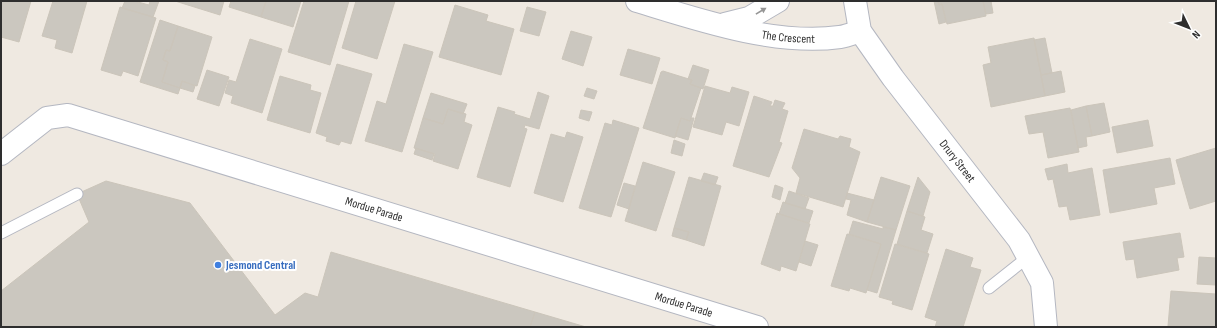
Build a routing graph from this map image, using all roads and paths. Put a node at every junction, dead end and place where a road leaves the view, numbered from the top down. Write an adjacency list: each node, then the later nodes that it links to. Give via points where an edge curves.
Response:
1 (637, 1): 4 (street, The Crescent)
2 (778, 1): 4 (street, The Crescent, one-way to 2, via 749,18)
3 (855, 1): 5 (street, Drury Street)
4 (716, 26): 5 (street, The Crescent, via 796,39 841,37)
5 (860, 31): 9 (street, Drury Street, via 893,78 1019,240)
6 (1, 154): 11 (street, Mordue Parade, via 48,118 68,115)
7 (77, 194): 8 (lane)
8 (1, 233)
9 (1028, 258): 10 (lane); 12 (street, Drury Street, via 1042,283)
10 (988, 288)
11 (757, 327)
12 (1046, 327)

